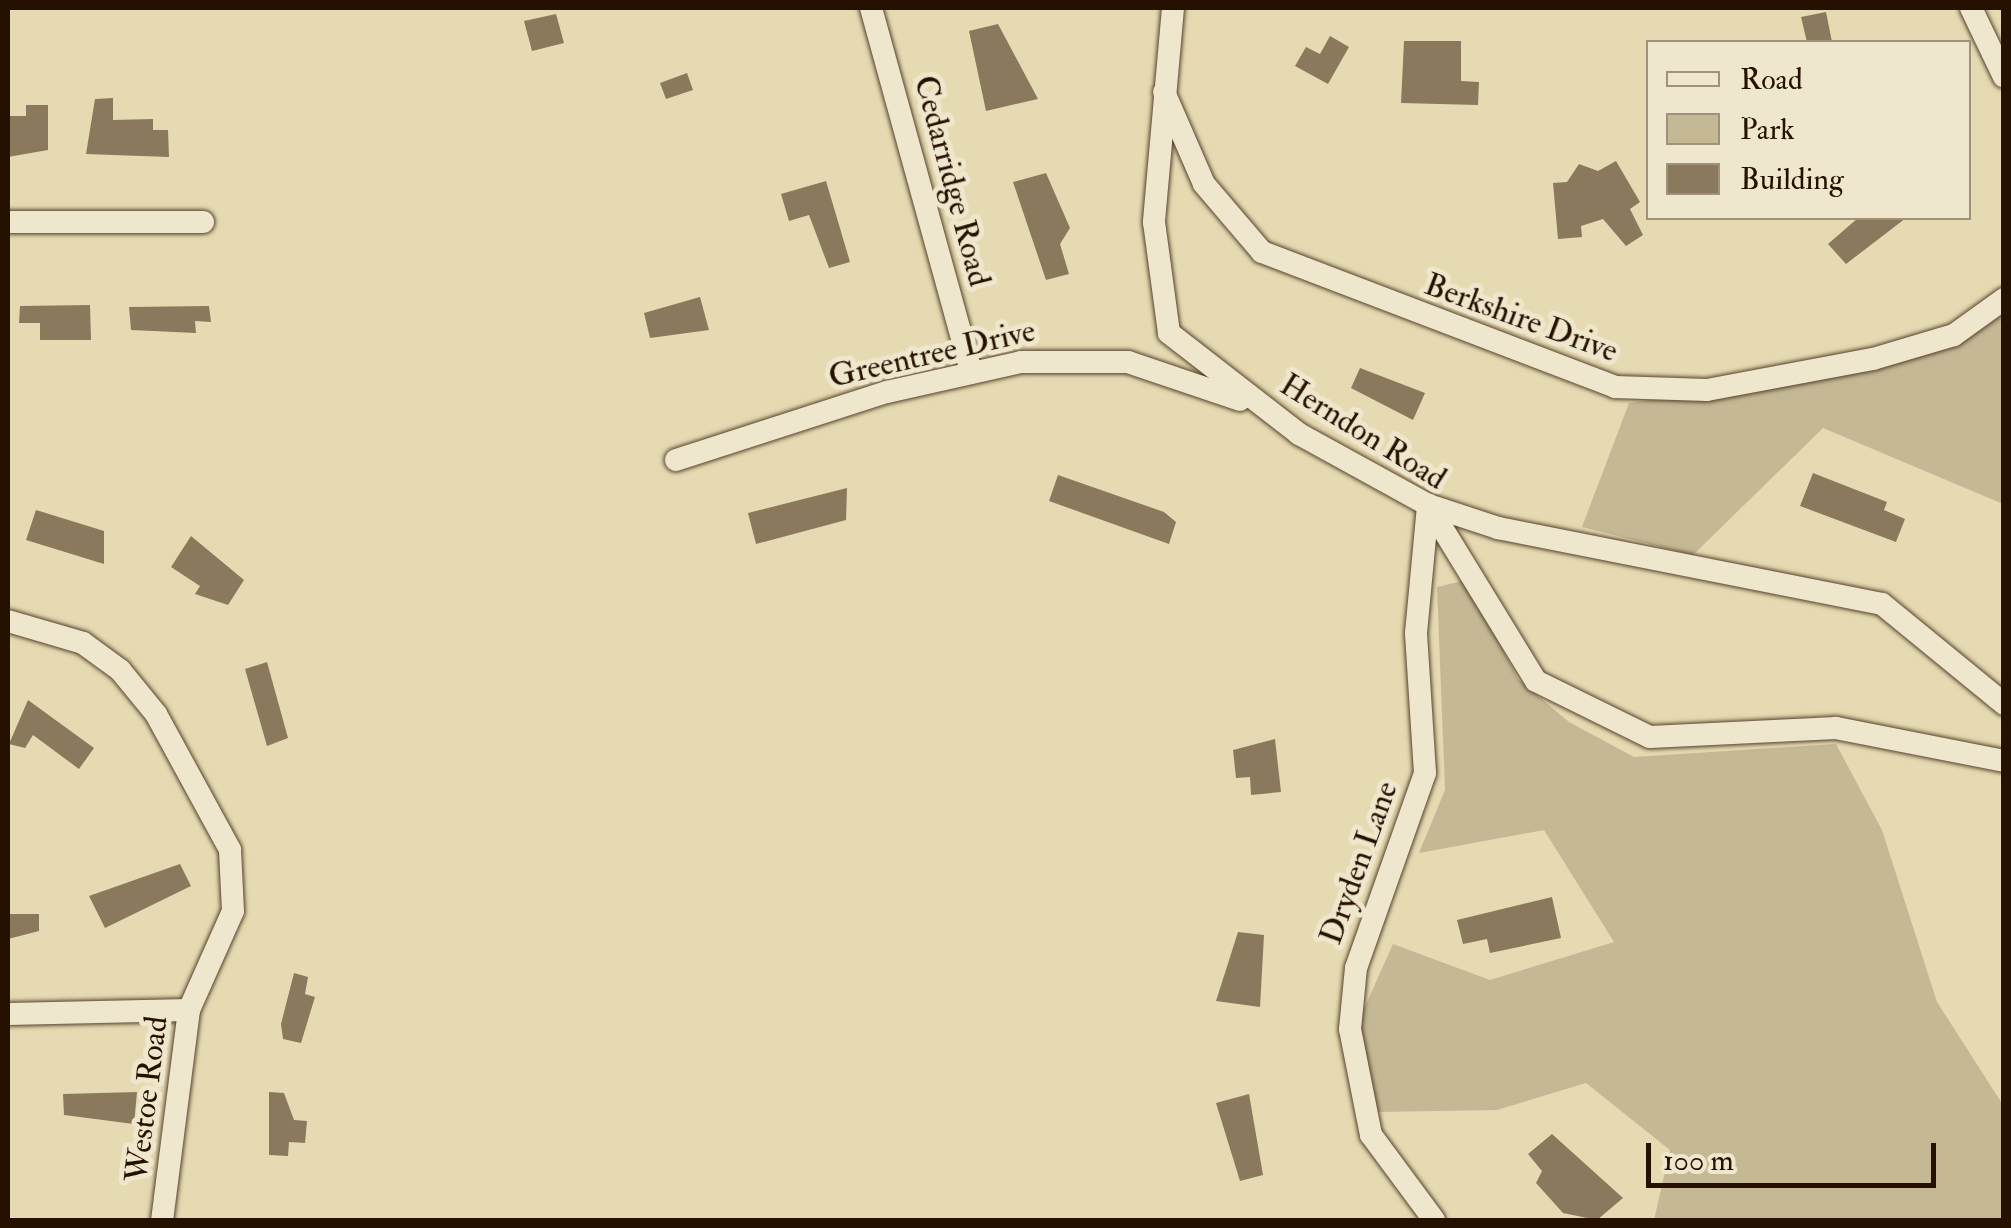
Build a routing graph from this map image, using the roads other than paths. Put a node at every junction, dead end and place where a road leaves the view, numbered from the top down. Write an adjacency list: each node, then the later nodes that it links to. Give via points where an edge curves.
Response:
1 (871, 8): 9 (street, Cedarridge Road)
2 (1172, 8): 5 (street, Herndon Road)
3 (1971, 8): 4 (street)
4 (2004, 77)
5 (1163, 90): 8 (street, Berkshire Drive, via 1204,184 1262,252 1615,387 1707,390 1873,359 1954,335); 10 (street, Herndon Road, via 1154,222 1163,318 1182,350)
6 (8, 222): 7 (street)
7 (202, 222)
8 (2004, 299)
9 (971, 372): 10 (street, Greentree Drive, via 1096,358); 11 (street, Greentree Drive)
10 (1262, 407): 12 (street, Herndon Road)
11 (676, 460)
12 (1428, 505): 14 (street, via 1498,528 1882,604); 15 (street, Herndon Road, via 1478,575 1522,667 1586,712 1674,740 1836,728); 19 (street, Dryden Lane, via 1416,633 1425,773 1356,968 1350,1029 1371,1135)
13 (8, 622): 16 (street, Westoe Road, via 83,643 156,714 234,864 233,911)
14 (2004, 704)
15 (2004, 762)
16 (189, 1010): 17 (street); 18 (street, Westoe Road)
17 (8, 1014)
18 (162, 1220)
19 (1434, 1220)

